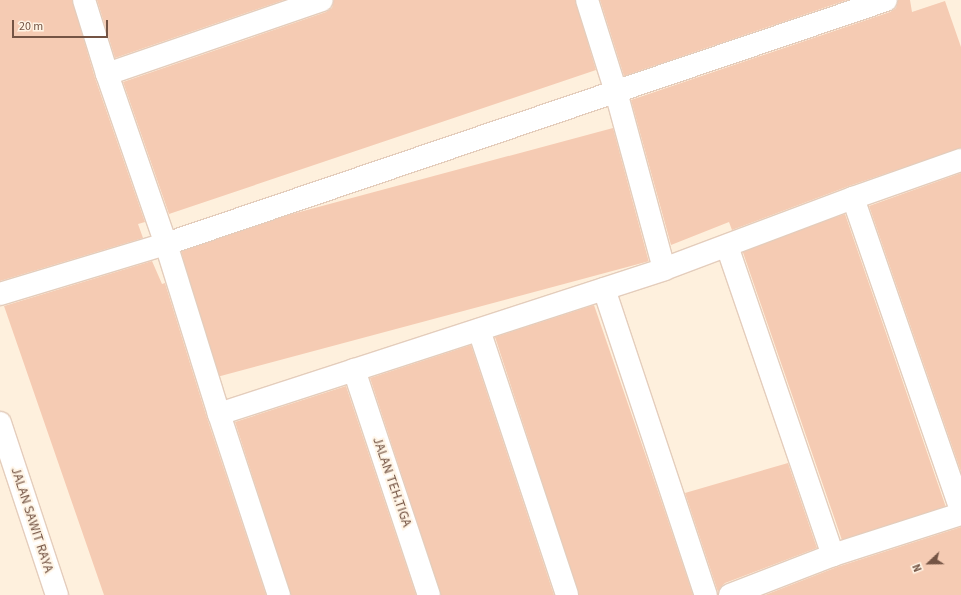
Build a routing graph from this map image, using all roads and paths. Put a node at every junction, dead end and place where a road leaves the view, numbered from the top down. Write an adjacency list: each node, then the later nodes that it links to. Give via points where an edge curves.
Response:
1 (84, 0): 6 (street)
2 (322, 0): 5 (street)
3 (587, 0): 7 (street)
4 (886, 0): 7 (street)
5 (265, 9): 6 (street)
6 (107, 74): 10 (street)
7 (616, 92): 10 (street); 12 (street)
8 (961, 160): 9 (street)
9 (853, 198): 11 (street); 19 (street)
10 (166, 244): 14 (street); 17 (street)
11 (727, 246): 12 (street); 21 (street)
12 (664, 269): 13 (street)
13 (604, 289): 15 (street); 26 (street)
14 (0, 294)
15 (479, 330): 16 (street); 25 (street)
16 (354, 370): 17 (street); 24 (street, JALAN TEH.TIGA)
17 (219, 414): 23 (street)
18 (0, 423): 22 (street, JALAN SAWIT RAYA)
19 (961, 510)
20 (961, 514): 21 (street)
21 (833, 555): 27 (street)
22 (57, 595)
23 (279, 595)
24 (429, 595)
25 (567, 595)
26 (706, 595)
27 (730, 595)

